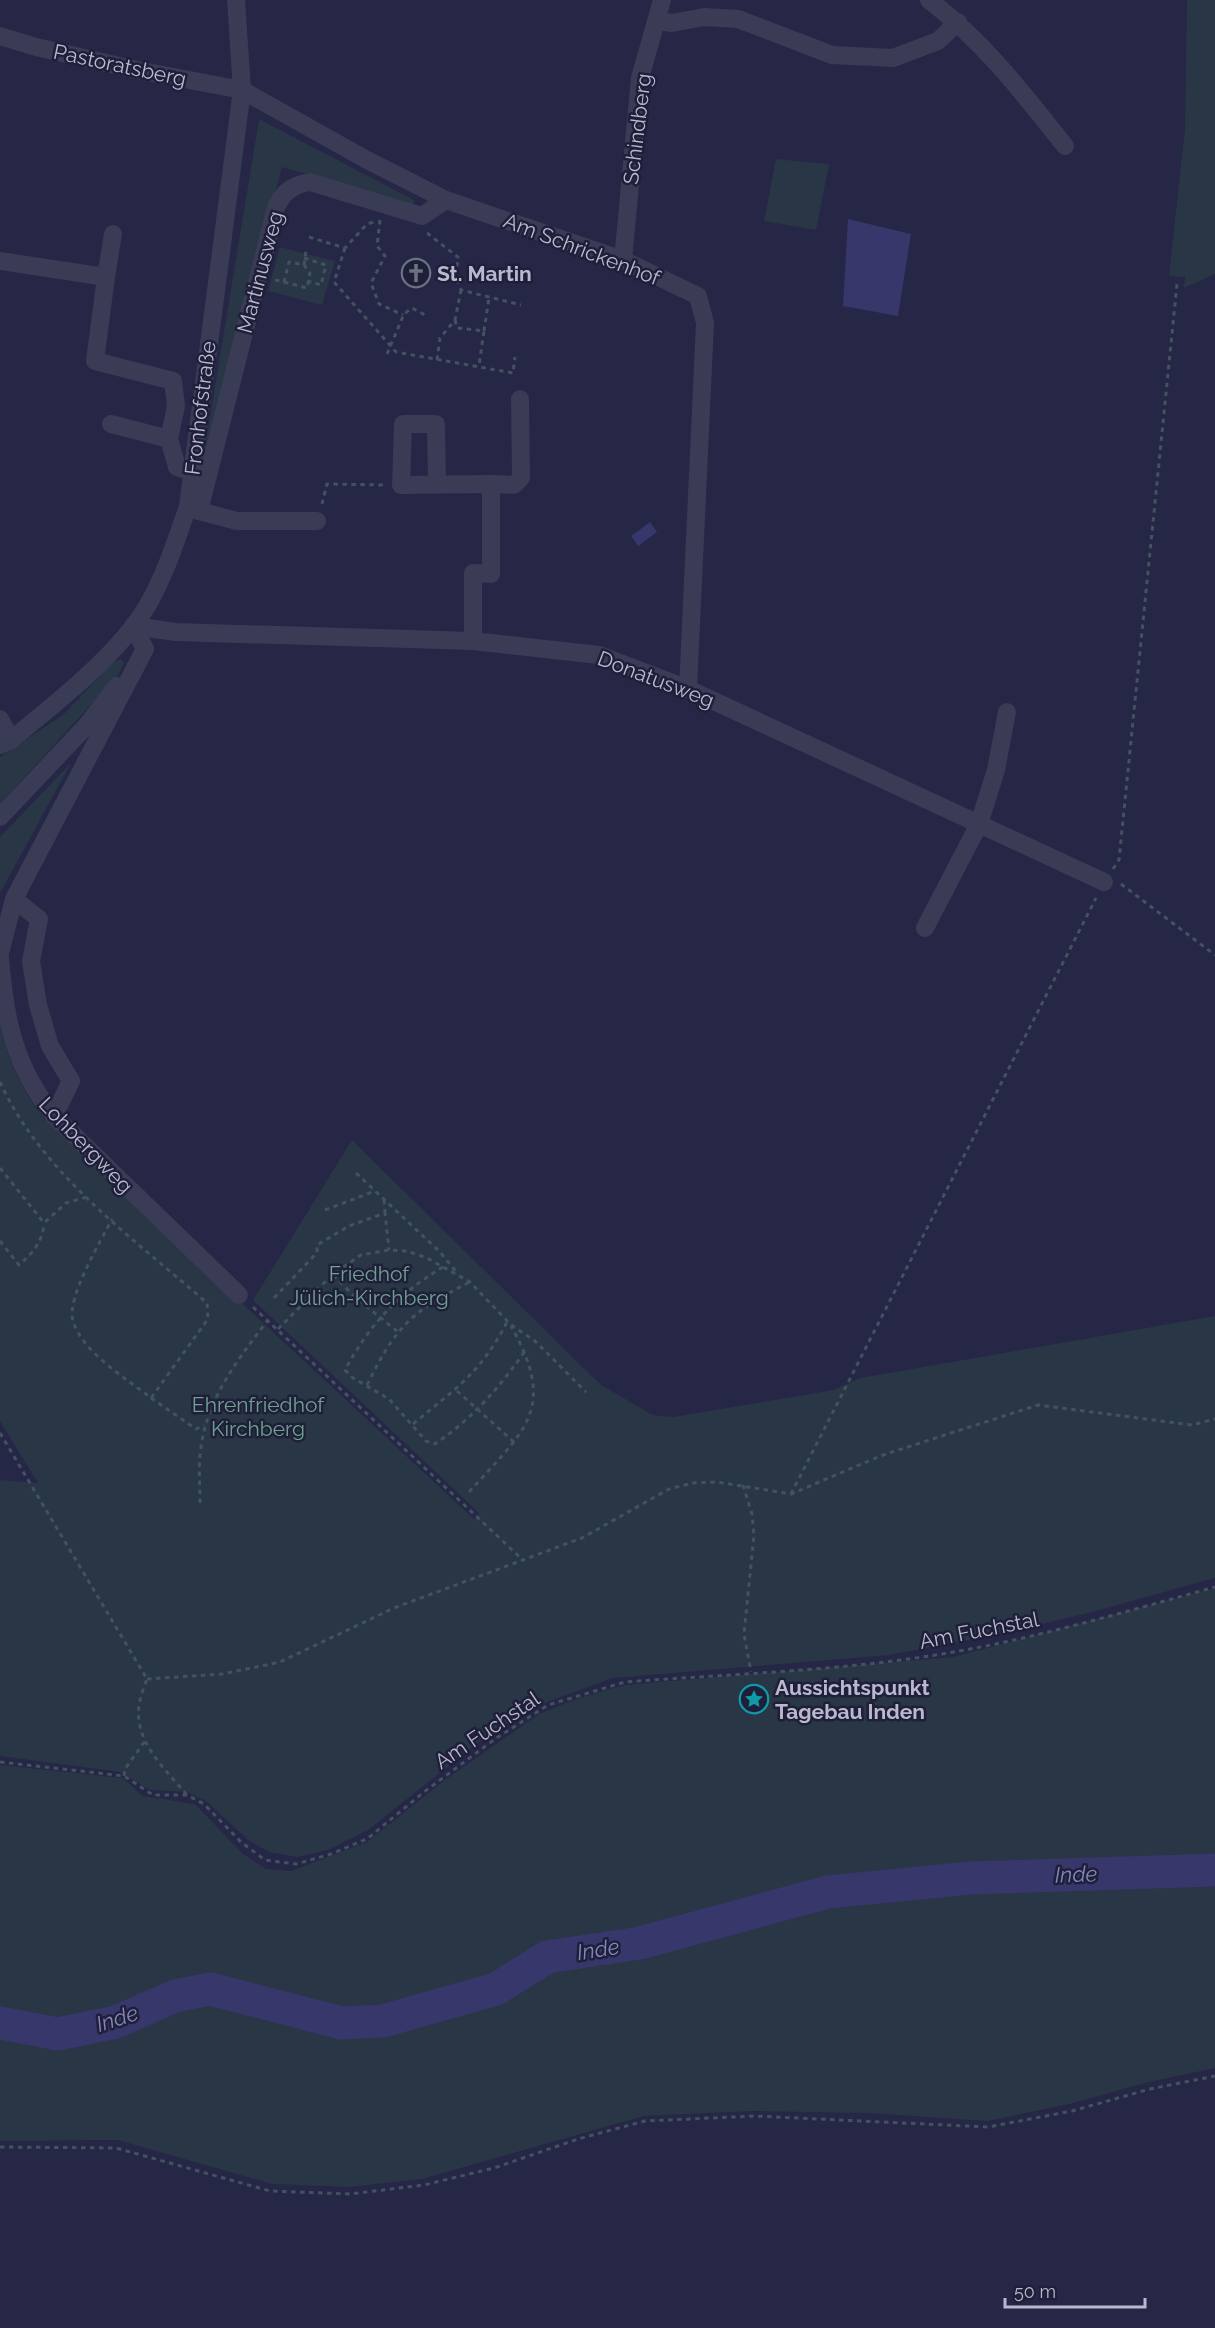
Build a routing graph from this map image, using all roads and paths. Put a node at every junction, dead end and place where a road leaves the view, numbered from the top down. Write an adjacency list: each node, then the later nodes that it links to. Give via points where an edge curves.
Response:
1 (236, 0): 7 (street, Fronhofstraße)
2 (662, 0): 4 (street, Schindberg)
3 (929, 0): 5 (street)
4 (657, 21): 5 (street, via 738,19 832,55 893,58 938,41); 18 (street, Schindberg, via 640,78)
5 (958, 22): 8 (street, via 1001,66)
6 (0, 36): 7 (street, Pastoratsberg, via 137,70)
7 (242, 90): 9 (street, Am Schrickenhof); 41 (street, Fronhofstraße)
8 (1065, 146)
9 (446, 200): 18 (street, Am Schrickenhof); 45 (street, Martinusweg, via 422,216 310,182 297,184 282,195)
10 (390, 216): 11 (path)
11 (380, 220): 15 (path, via 367,224); 29 (path, via 377,246 385,256 371,283 379,304)
12 (418, 229): 26 (path, via 459,258 455,273)
13 (113, 234): 21 (street)
14 (309, 237): 15 (path)
15 (345, 249): 33 (path, via 334,282)
16 (306, 250): 17 (path)
17 (304, 258): 20 (path); 23 (path, via 326,265 321,285)
18 (623, 260): 50 (street, Am Schrickenhof, via 699,296 705,323)
19 (0, 261): 21 (street)
20 (304, 266): 23 (path, via 310,273); 24 (path, via 289,262)
21 (106, 277): 40 (street, via 95,361 173,381 176,406)
22 (271, 279): 24 (path)
23 (308, 281): 24 (path, via 307,288)
24 (284, 282)
25 (1177, 284): 56 (path, via 1119,860)
26 (461, 290): 27 (path); 31 (path)
27 (489, 297): 28 (path); 32 (path)
28 (521, 305)
29 (403, 315): 30 (path, via 412,308); 33 (path)
30 (427, 316)
31 (455, 320): 32 (path, via 456,328); 36 (path, via 440,338)
32 (484, 331): 37 (path)
33 (390, 346): 34 (path); 36 (path, via 396,352)
34 (387, 354)
35 (515, 357): 37 (path, via 513,373)
36 (437, 360): 37 (path)
37 (479, 365)
38 (520, 399): 43 (street, via 521,478 514,485)
39 (111, 424): 40 (street)
40 (169, 439): 41 (street, via 177,466)
41 (192, 472): 45 (street, Fronhofstraße)
42 (437, 484): 43 (street); 44 (street); 44 (street, via 436,424 403,424)
43 (491, 484): 48 (street, via 491,574 474,573)
44 (401, 485): 46 (path, via 327,484)
45 (194, 508): 46 (street, via 237,521); 47 (street, Fronhofstraße)
46 (317, 521)
47 (133, 627): 48 (street, Donatusweg, via 176,632); 49 (street, Lohbergweg, via 145,649); 53 (street, Fronhofstraße, via 76,686)
48 (472, 641): 50 (street, Donatusweg, via 599,655)
49 (129, 680): 54 (street, Lohbergweg, via 117,686 87,725); 57 (street, Lohbergweg)
50 (688, 689): 55 (street, Donatusweg)
51 (1007, 712): 55 (street, via 996,770)
52 (0, 718): 53 (street)
53 (5, 742)
54 (0, 816)
55 (979, 824): 56 (street, Donatusweg); 58 (street)
56 (1104, 882): 59 (path, via 1122,884); 98 (path)
57 (14, 899): 60 (street, Lohbergweg); 62 (street, via 39,919 31,961 38,1005 50,1046 71,1081)
58 (926, 928)
59 (1215, 955)
60 (0, 956): 62 (street, Lohbergweg, via 3,999 18,1055 32,1089)
61 (0, 1082): 66 (path, via 10,1105 32,1136)
62 (54, 1116): 78 (street, Lohbergweg)
63 (0, 1168): 71 (path)
64 (356, 1173): 65 (path)
65 (375, 1191): 67 (path); 68 (path)
66 (87, 1197): 70 (path); 71 (path, via 66,1203)
67 (384, 1200): 69 (path); 76 (path)
68 (325, 1210)
69 (385, 1213): 73 (path); 79 (path, via 326,1237)
70 (112, 1219): 89 (path, via 76,1293 72,1321 100,1358); 89 (path, via 207,1303 208,1319)
71 (44, 1223): 72 (path, via 35,1249 19,1265)
72 (0, 1240)
73 (389, 1250): 74 (path, via 407,1251); 75 (path, via 361,1254)
74 (443, 1267): 76 (path); 80 (path, via 411,1287)
75 (333, 1275): 80 (path); 83 (path)
76 (461, 1277): 77 (path)
77 (470, 1282): 82 (path); 84 (path, via 421,1309)
78 (239, 1295): 81 (path)
79 (274, 1298)
80 (379, 1318): 84 (path); 86 (path, via 345,1370)
81 (268, 1320): 83 (path); 92 (path, via 221,1386)
82 (508, 1323): 85 (path); 87 (path, via 476,1371); 88 (path, via 535,1341)
83 (278, 1329): 100 (path)
84 (397, 1331): 86 (path)
85 (525, 1351): 90 (path, via 507,1378); 95 (path, via 534,1388 528,1422)
86 (367, 1385): 93 (path, via 389,1399)
87 (456, 1391): 90 (path); 93 (path)
88 (586, 1392)
89 (151, 1398): 92 (path, via 187,1425 196,1429)
90 (476, 1411): 93 (path, via 435,1444 426,1441); 95 (path)
91 (1215, 1419): 98 (path, via 1192,1425 1038,1405 883,1455)
92 (205, 1424): 99 (path)
93 (413, 1424)
94 (0, 1433): 103 (path)
95 (514, 1442): 97 (path)
96 (743, 1485): 98 (path); 100 (path, via 693,1483 669,1488 582,1538); 102 (path, via 754,1535 744,1634)
97 (469, 1492)
98 (791, 1494)
99 (200, 1503)
100 (523, 1560): 103 (path, via 394,1608 280,1662 222,1674)
101 (1215, 1587): 102 (path, Am Fuchstal, via 1035,1636 942,1654)
102 (751, 1673): 107 (path, Am Fuchstal, via 625,1682 548,1705 495,1739 367,1839 296,1864 265,1860 216,1815)
103 (147, 1678): 104 (path, via 138,1707)
104 (145, 1741): 106 (path); 107 (path, Am Fuchstal)
105 (0, 1762): 106 (path)
106 (124, 1776): 107 (path, via 153,1795)
107 (187, 1795)
108 (1215, 2076): 109 (path, via 988,2127 755,2116 645,2121 494,2168 424,2185 350,2194 270,2191 117,2148)
109 (0, 2147)

